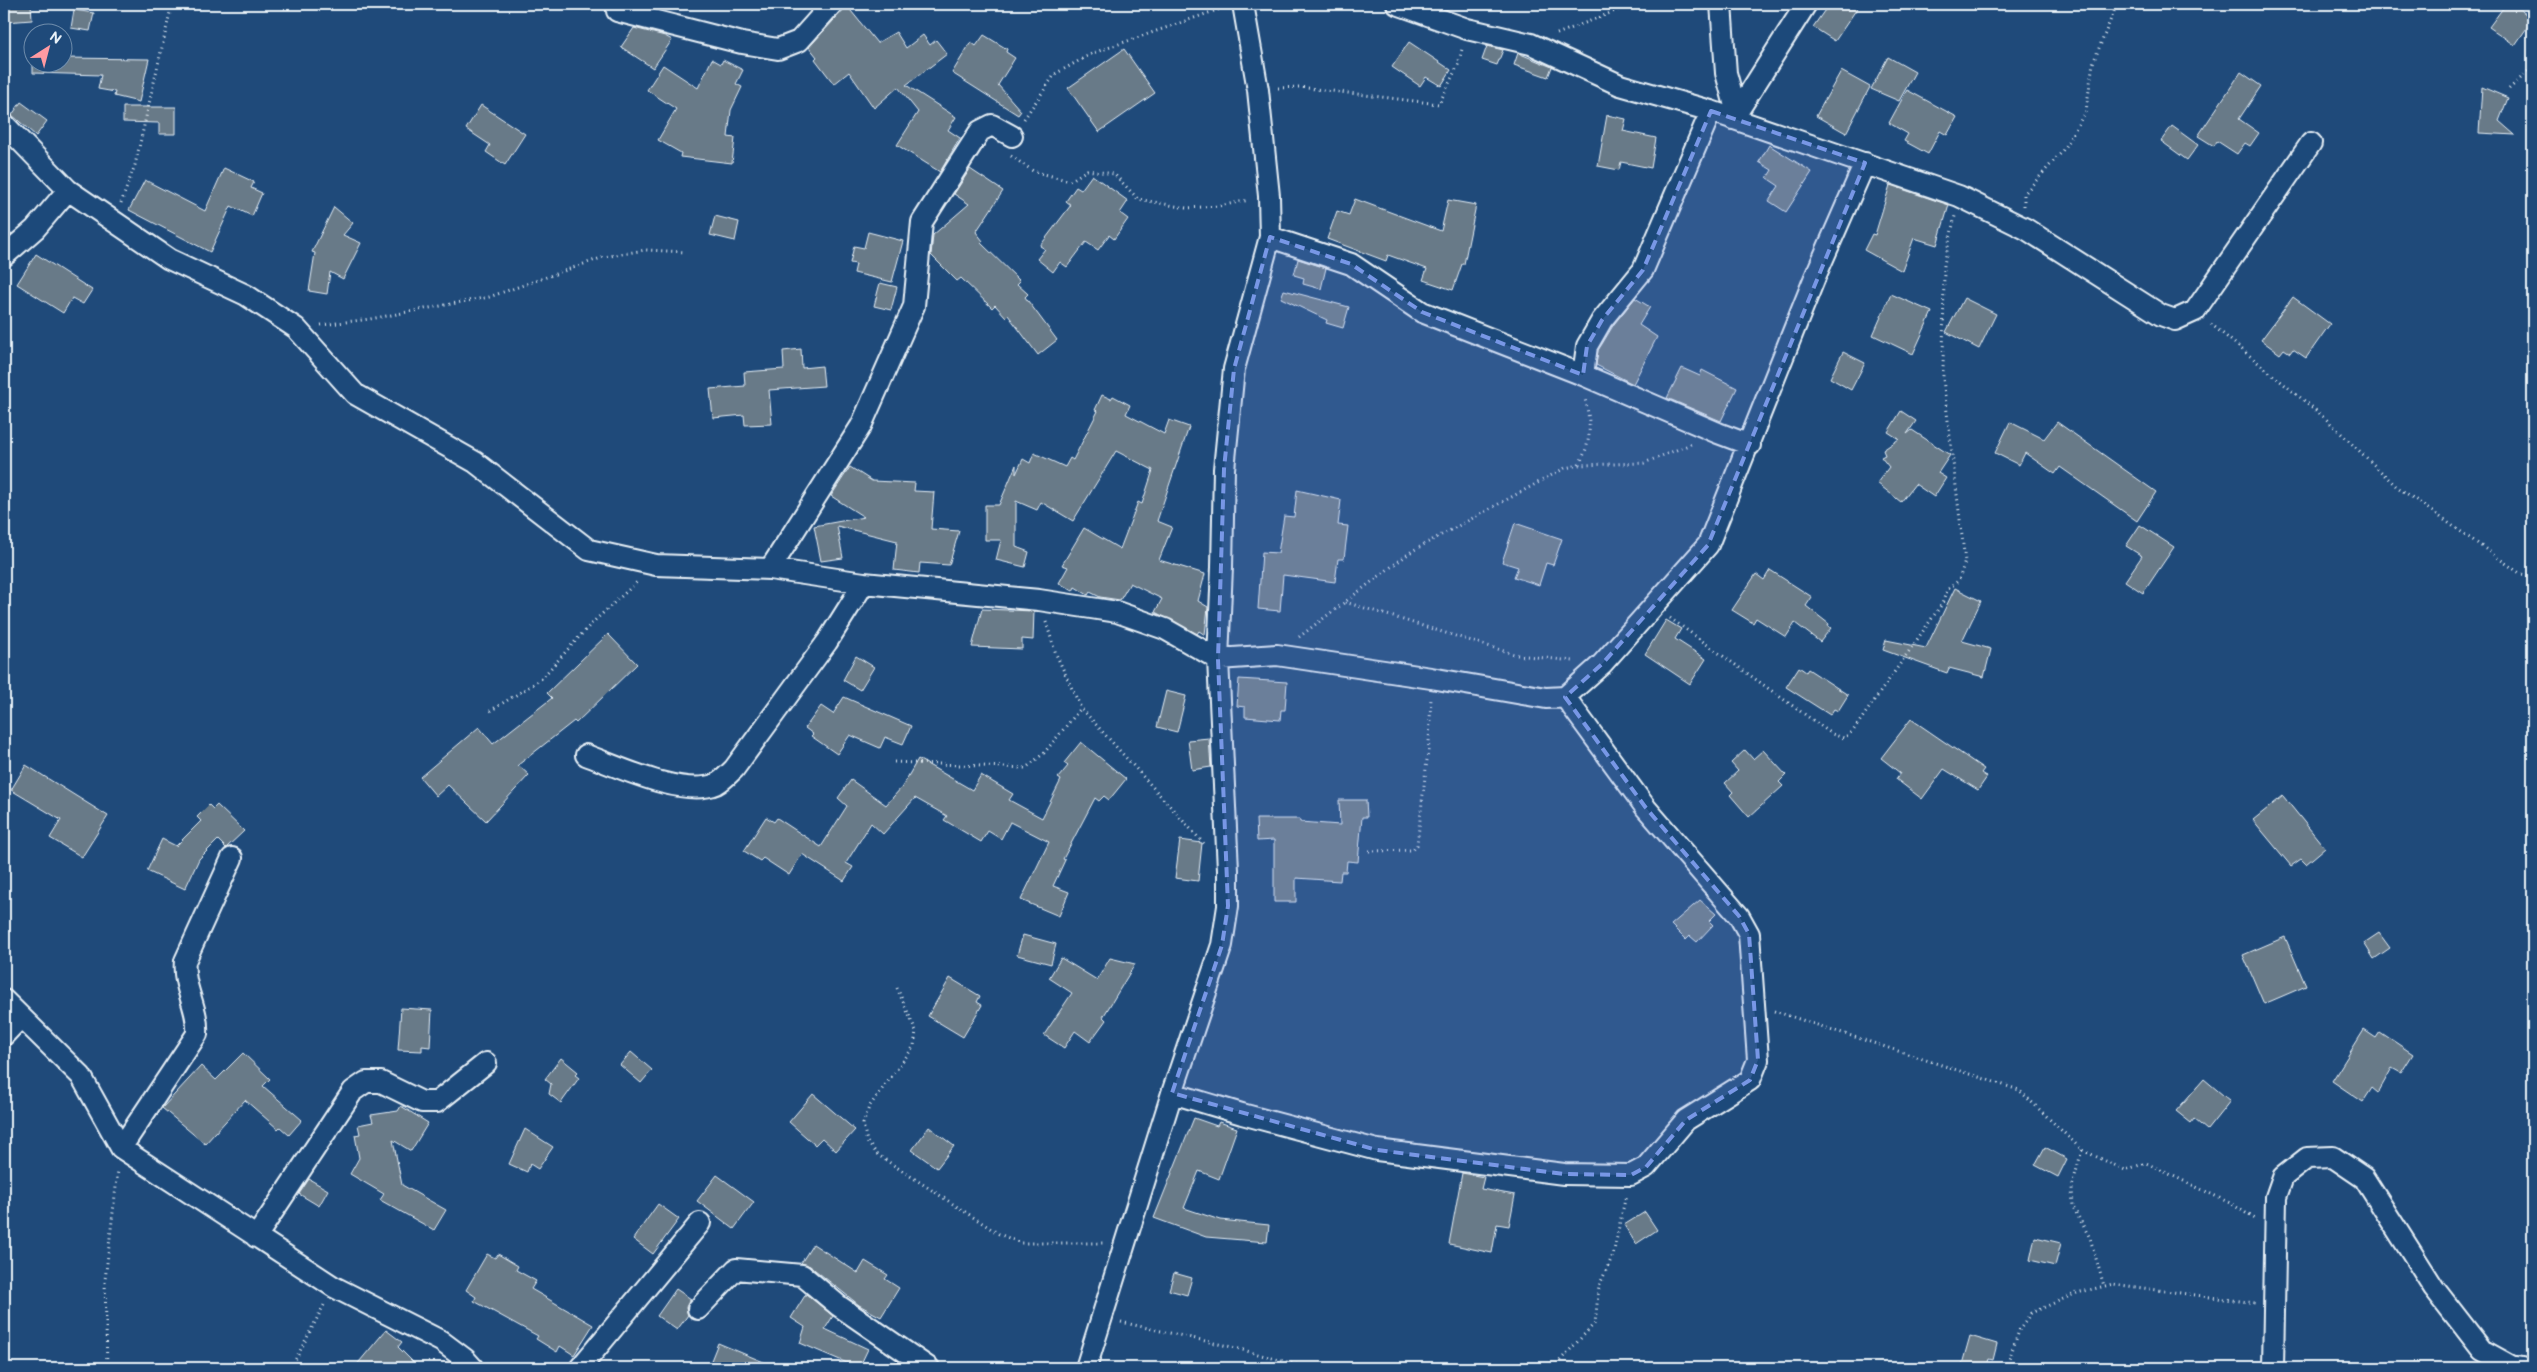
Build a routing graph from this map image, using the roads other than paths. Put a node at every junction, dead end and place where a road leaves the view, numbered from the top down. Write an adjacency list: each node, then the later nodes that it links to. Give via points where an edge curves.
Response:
1 (832, 4): 6 (street, via 799,41 778,49)
2 (1397, 4): 7 (street, via 1467,30 1531,44 1620,85)
3 (1722, 4): 8 (street, via 1726,73)
4 (1235, 5): 14 (street, via 1258,90)
5 (1802, 5): 8 (street)
6 (617, 12)
7 (1711, 111): 8 (street); 16 (street, via 1643,270 1602,320 1587,346)
8 (1735, 116): 12 (street)
9 (4, 124): 13 (street)
10 (1012, 136): 18 (street, via 992,125 980,131 922,222 914,306 861,426)
11 (2311, 143): 12 (street, via 2195,311 2175,320 2160,315 2026,229 1959,196)
12 (1865, 163): 17 (street, via 1815,277)
13 (68, 190): 15 (street, via 35,229); 18 (street, via 170,259 246,295 296,328 355,394 475,462 589,550 656,565)
14 (1270, 237): 16 (street, via 1351,264 1422,312); 20 (street, via 1234,369 1224,469)
15 (4, 256)
16 (1581, 374): 17 (street)
17 (1750, 445): 21 (street, via 1708,545 1602,664)
18 (770, 569): 19 (street)
19 (864, 583): 20 (street, via 1040,600 1117,612 1165,629); 22 (street, via 827,642 734,769 717,784 696,788 657,780)
20 (1218, 658): 21 (street, via 1277,655 1546,698); 28 (street, via 1228,906 1222,944)
21 (1565, 697): 28 (street, via 1646,808 1739,916 1749,934 1758,1060 1750,1080 1686,1120 1646,1167 1631,1175 1564,1174 1377,1150)
22 (586, 755)
23 (232, 858): 29 (street, via 185,961 184,975 198,1020 197,1034)
24 (4, 1000): 25 (street)
25 (21, 1017): 26 (street); 29 (street, via 81,1076)
26 (4, 1034)
27 (486, 1062): 31 (street, via 437,1102 422,1102 381,1082 366,1082 353,1091)
28 (1172, 1092): 36 (street)
29 (121, 1148): 31 (street)
30 (700, 1223): 34 (street)
31 (256, 1237): 33 (street, via 334,1287 441,1341)
32 (698, 1310): 35 (street, via 736,1269 802,1275 839,1306)
33 (472, 1368)
34 (580, 1368)
35 (929, 1368)
36 (1086, 1368)
37 (2273, 1368): 38 (street, via 2276,1197 2283,1177 2307,1158 2333,1157 2364,1178 2434,1288 2482,1350 2511,1366)
38 (2523, 1368)

